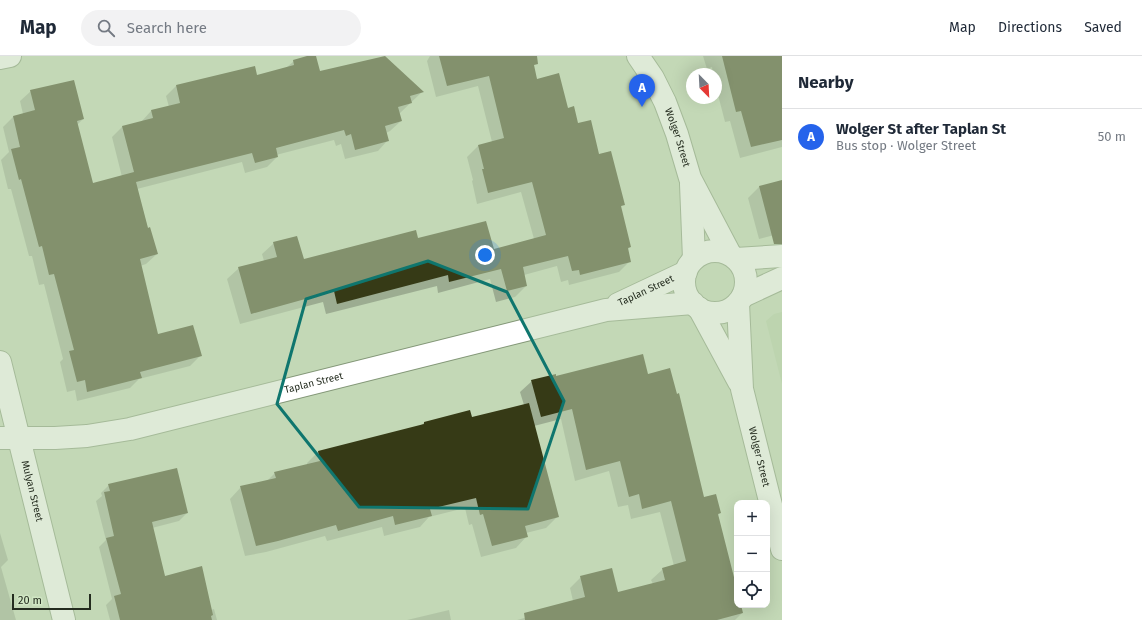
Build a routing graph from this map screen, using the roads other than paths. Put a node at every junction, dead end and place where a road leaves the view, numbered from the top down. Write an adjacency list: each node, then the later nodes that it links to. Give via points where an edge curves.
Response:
1 (10, 56): 3 (street)
2 (638, 56): 4 (street, Wolger Street, via 665,102)
3 (0, 58)
4 (690, 178): 5 (street, Wolger Street); 7 (street, Wolger Street)
5 (733, 256): 6 (street); 7 (street, via 715,250 707,252); 9 (street, via 745,272 746,280)
6 (782, 256)
7 (690, 266): 10 (street, via 684,280 685,288); 11 (street, Taplan Street)
8 (782, 278): 9 (street)
9 (741, 299): 10 (street, via 731,308 715,313); 13 (street, Wolger Street)
10 (696, 305): 11 (street, Taplan Street); 13 (street, Wolger Street)
11 (606, 310): 14 (street, Taplan Street, via 130,429 87,436)
12 (0, 362): 14 (street, Mulyan Street)
13 (742, 388): 15 (street, Wolger Street)
14 (10, 438): 16 (street, Mulyan Street)
15 (782, 549)
16 (64, 620)

